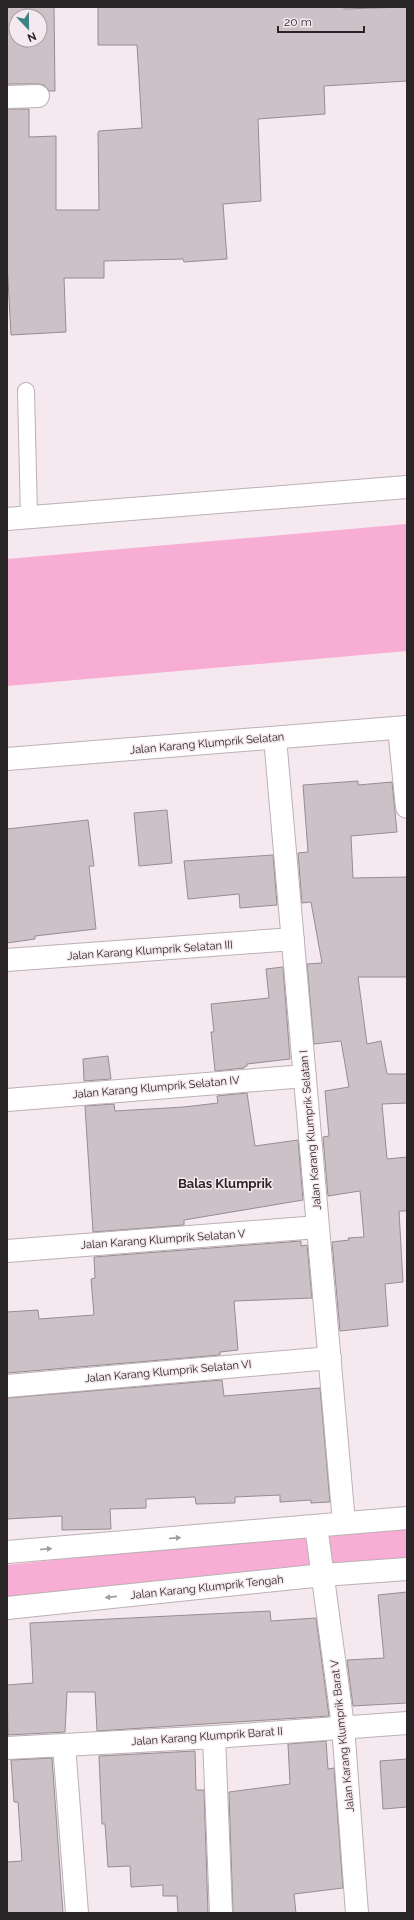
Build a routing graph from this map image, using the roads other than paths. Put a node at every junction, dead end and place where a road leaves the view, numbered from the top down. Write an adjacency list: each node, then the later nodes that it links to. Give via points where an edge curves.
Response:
1 (38, 96): 2 (street)
2 (7, 97)
3 (26, 391): 5 (lane)
4 (407, 487): 5 (street)
5 (29, 517): 6 (street)
6 (7, 519)
7 (403, 728): 8 (street, Jalan Karang Klumprik Selatan); 10 (street)
8 (275, 738): 9 (street, Jalan Karang Klumprik Selatan); 11 (street, Jalan Karang Klumprik Selatan I)
9 (7, 759)
10 (407, 807)
11 (293, 939): 12 (street, Jalan Karang Klumprik Selatan III); 13 (street, Jalan Karang Klumprik Selatan I)
12 (7, 960)
13 (305, 1076): 14 (street, Jalan Karang Klumprik Selatan IV); 15 (street, Jalan Karang Klumprik Selatan I)
14 (7, 1100)
15 (318, 1227): 16 (street, Jalan Karang Klumprik Selatan V); 17 (street, Jalan Karang Klumprik Selatan I)
16 (7, 1251)
17 (330, 1358): 18 (street, Jalan Karang Klumprik Selatan VI); 20 (street, Jalan Karang Klumprik Selatan I)
18 (7, 1386)
19 (407, 1518): 20 (street)
20 (344, 1523): 21 (street)
21 (317, 1531): 22 (street, one-way to 21); 23 (street)
22 (7, 1552)
23 (322, 1567): 24 (street, Jalan Karang Klumprik Tengah); 25 (street, Jalan Karang Klumprik Tengah, one-way to 25); 27 (street, Jalan Karang Klumprik Barat V)
24 (407, 1569)
25 (7, 1608)
26 (407, 1722): 27 (street, Jalan Karang Klumprik Barat II)
27 (343, 1726): 28 (street, Jalan Karang Klumprik Barat II); 33 (street, Jalan Karang Klumprik Barat V)
28 (214, 1736): 29 (street, Jalan Karang Klumprik Barat II); 32 (street)
29 (64, 1746): 30 (street, Jalan Karang Klumprik Barat II); 31 (street)
30 (7, 1748)
31 (77, 1913)
32 (221, 1913)
33 (357, 1913)

